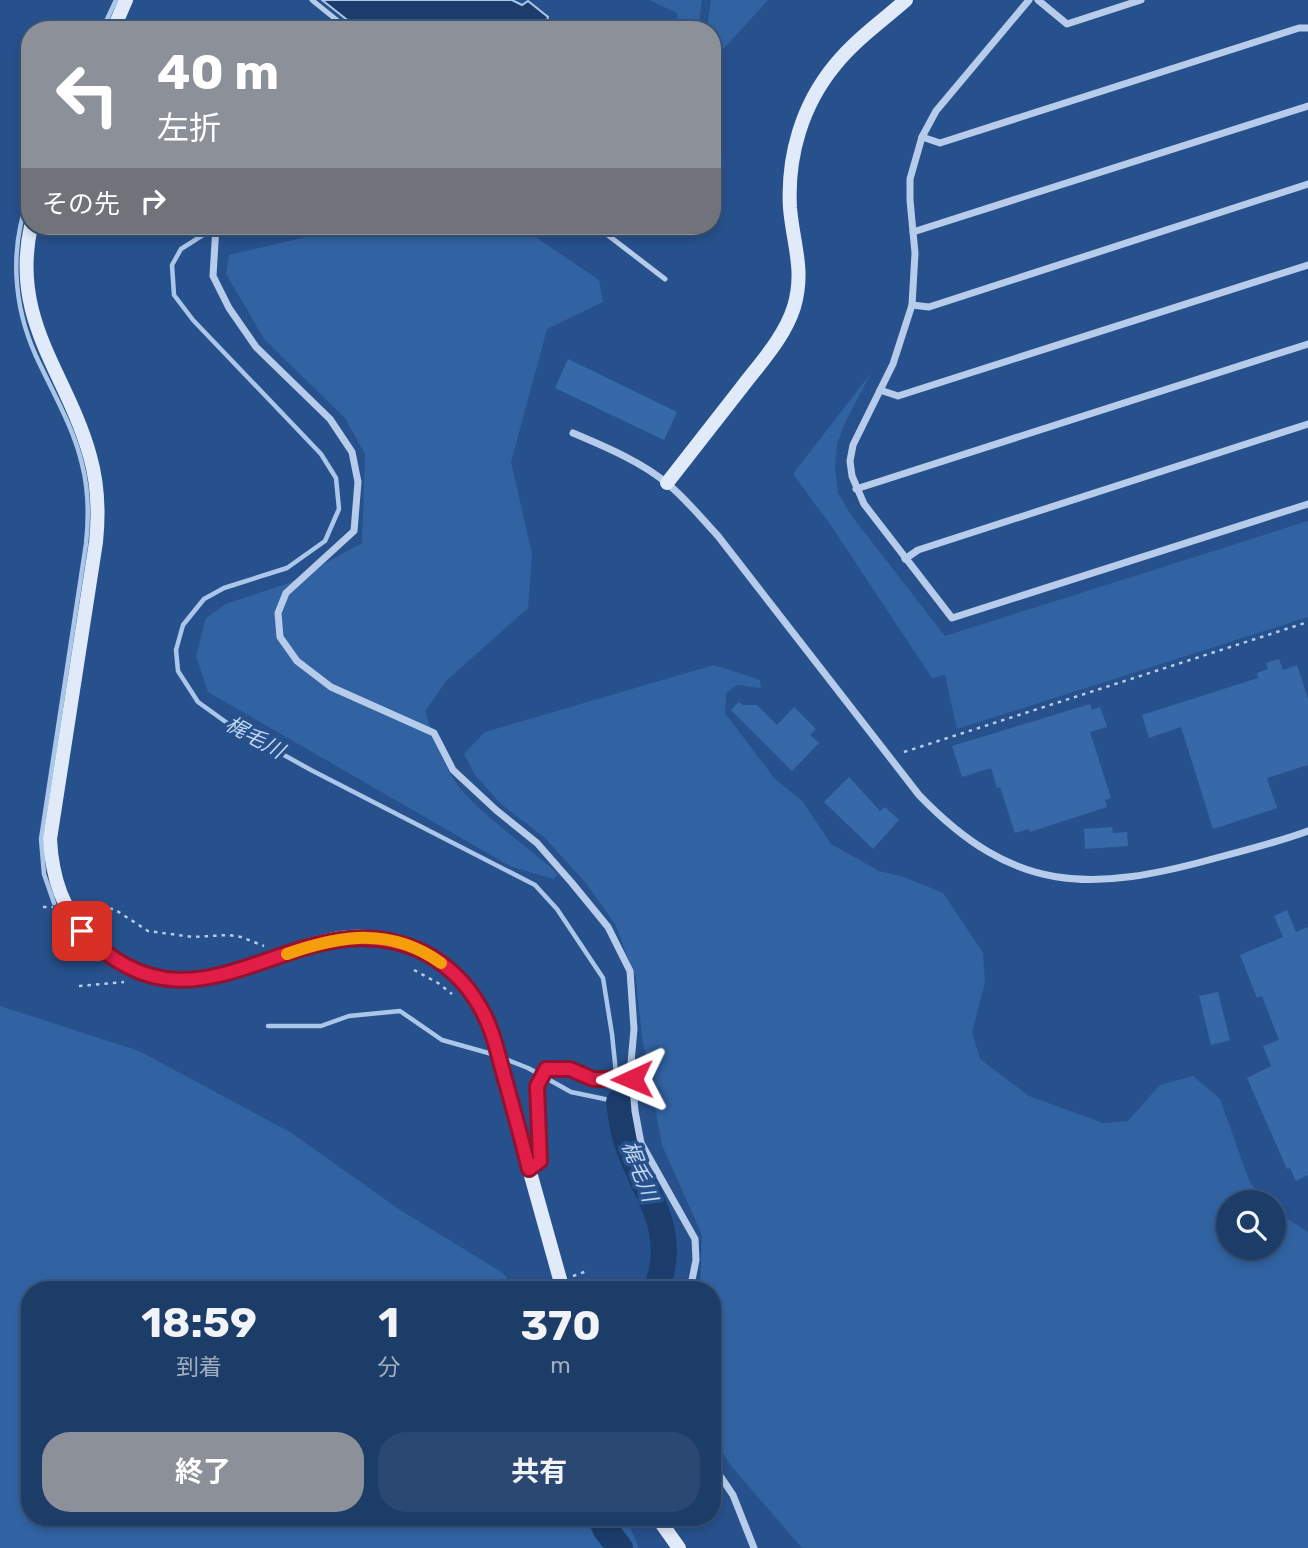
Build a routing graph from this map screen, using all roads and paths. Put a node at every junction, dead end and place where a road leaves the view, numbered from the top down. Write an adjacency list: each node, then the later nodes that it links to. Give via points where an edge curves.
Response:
1 (127, 0): 7 (street)
2 (312, 0): 8 (lane)
3 (906, 0): 24 (street, via 836,64 817,91 792,154 790,208 799,261 793,308 775,345)
4 (1029, 0): 11 (street, via 936,111)
5 (1038, 0): 6 (street, via 1067,24)
6 (1141, 0)
7 (117, 21)
8 (338, 21)
9 (1308, 28): 11 (street, via 940,144)
10 (1308, 106): 13 (street)
11 (922, 137): 13 (street, via 910,178)
12 (1308, 184): 19 (street, via 929,307)
13 (913, 232): 19 (street)
14 (29, 235): 31 (street, via 30,306 38,336 88,448 98,508 50,839 53,872)
15 (214, 235): 37 (street, via 213,276 229,308 256,347 330,419 352,452 358,482 354,531 286,593 278,613 280,637 297,661 331,687 434,733 453,770 537,843 594,909 630,971 634,1029)
16 (608, 235): 18 (lane)
17 (1308, 265): 21 (street, via 898,396)
18 (665, 279)
19 (912, 305): 21 (street)
20 (1308, 344): 25 (street)
21 (880, 390): 25 (street, via 853,444 850,461)
22 (1308, 424): 27 (street, via 918,550)
23 (573, 433): 24 (street)
24 (667, 483): 30 (street, via 718,536 919,795 957,832 990,854 1062,879 1112,880 1167,871)
25 (856, 489): 27 (street)
26 (1308, 504): 27 (street, via 952,618)
27 (905, 559)
28 (1308, 622): 29 (path)
29 (904, 752)
30 (1308, 831)
31 (66, 907): 32 (path, via 114,909 149,931 242,937); 34 (street, via 93,943)
32 (283, 956): 34 (street, via 200,980 167,979); 36 (street, via 339,939 387,940 438,961)
33 (414, 970): 36 (path, via 464,1000)
34 (143, 972): 35 (path, via 127,982)
35 (79, 986)
36 (473, 995): 38 (street, via 493,1038)
37 (628, 1079): 38 (street, via 589,1079 567,1068 546,1069 537,1090 541,1155); 40 (street, via 641,1143 695,1239)
38 (529, 1169): 39 (street)
39 (560, 1281)
40 (692, 1281)
41 (721, 1477): 44 (street)
42 (663, 1526): 43 (street)
43 (679, 1548)
44 (754, 1548)

